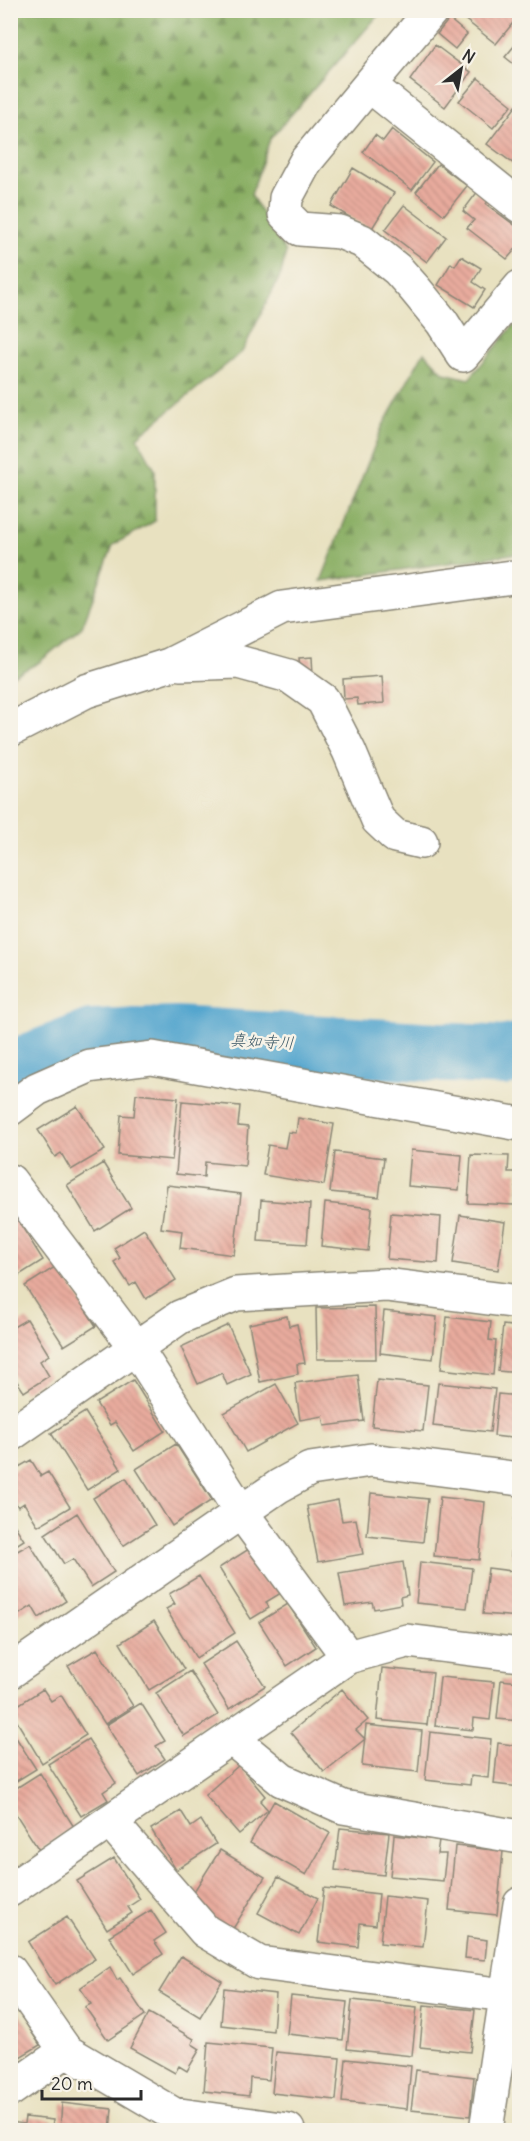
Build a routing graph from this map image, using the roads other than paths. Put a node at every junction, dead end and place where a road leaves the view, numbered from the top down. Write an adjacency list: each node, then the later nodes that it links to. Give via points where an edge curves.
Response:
1 (432, 10): 2 (street)
2 (369, 85): 3 (street); 4 (street, via 306,161 286,198 285,214 300,229 340,232 375,251 415,289 463,355)
3 (519, 206)
4 (519, 287)
5 (519, 576): 6 (street, via 282,608)
6 (169, 665): 7 (street, via 86,691); 8 (street, via 238,662 289,676 322,700 378,820 395,836)
7 (10, 730)
8 (421, 842)
9 (10, 1109): 10 (street, via 37,1089 89,1066 152,1058)
10 (519, 1124)
11 (10, 1181): 13 (street)
12 (519, 1302): 13 (street, via 386,1285 236,1294 180,1317)
13 (136, 1348): 14 (street); 16 (street)
14 (10, 1435)
15 (519, 1479): 16 (street, via 371,1460 310,1468)
16 (241, 1512): 18 (street); 19 (street)
17 (519, 1655): 18 (street, via 407,1641)
18 (348, 1657): 20 (street)
19 (10, 1672)
20 (231, 1738): 21 (street); 22 (street, via 282,1780 343,1807)
21 (110, 1821): 23 (street); 26 (street, via 205,1931 259,1964)
22 (519, 1837)
23 (10, 1890)
24 (519, 1904): 26 (street)
25 (10, 1971): 27 (street)
26 (505, 1995): 30 (street)
27 (66, 2051): 28 (street); 29 (street, via 173,2114)
28 (10, 2090)
29 (288, 2130)
30 (486, 2130)

